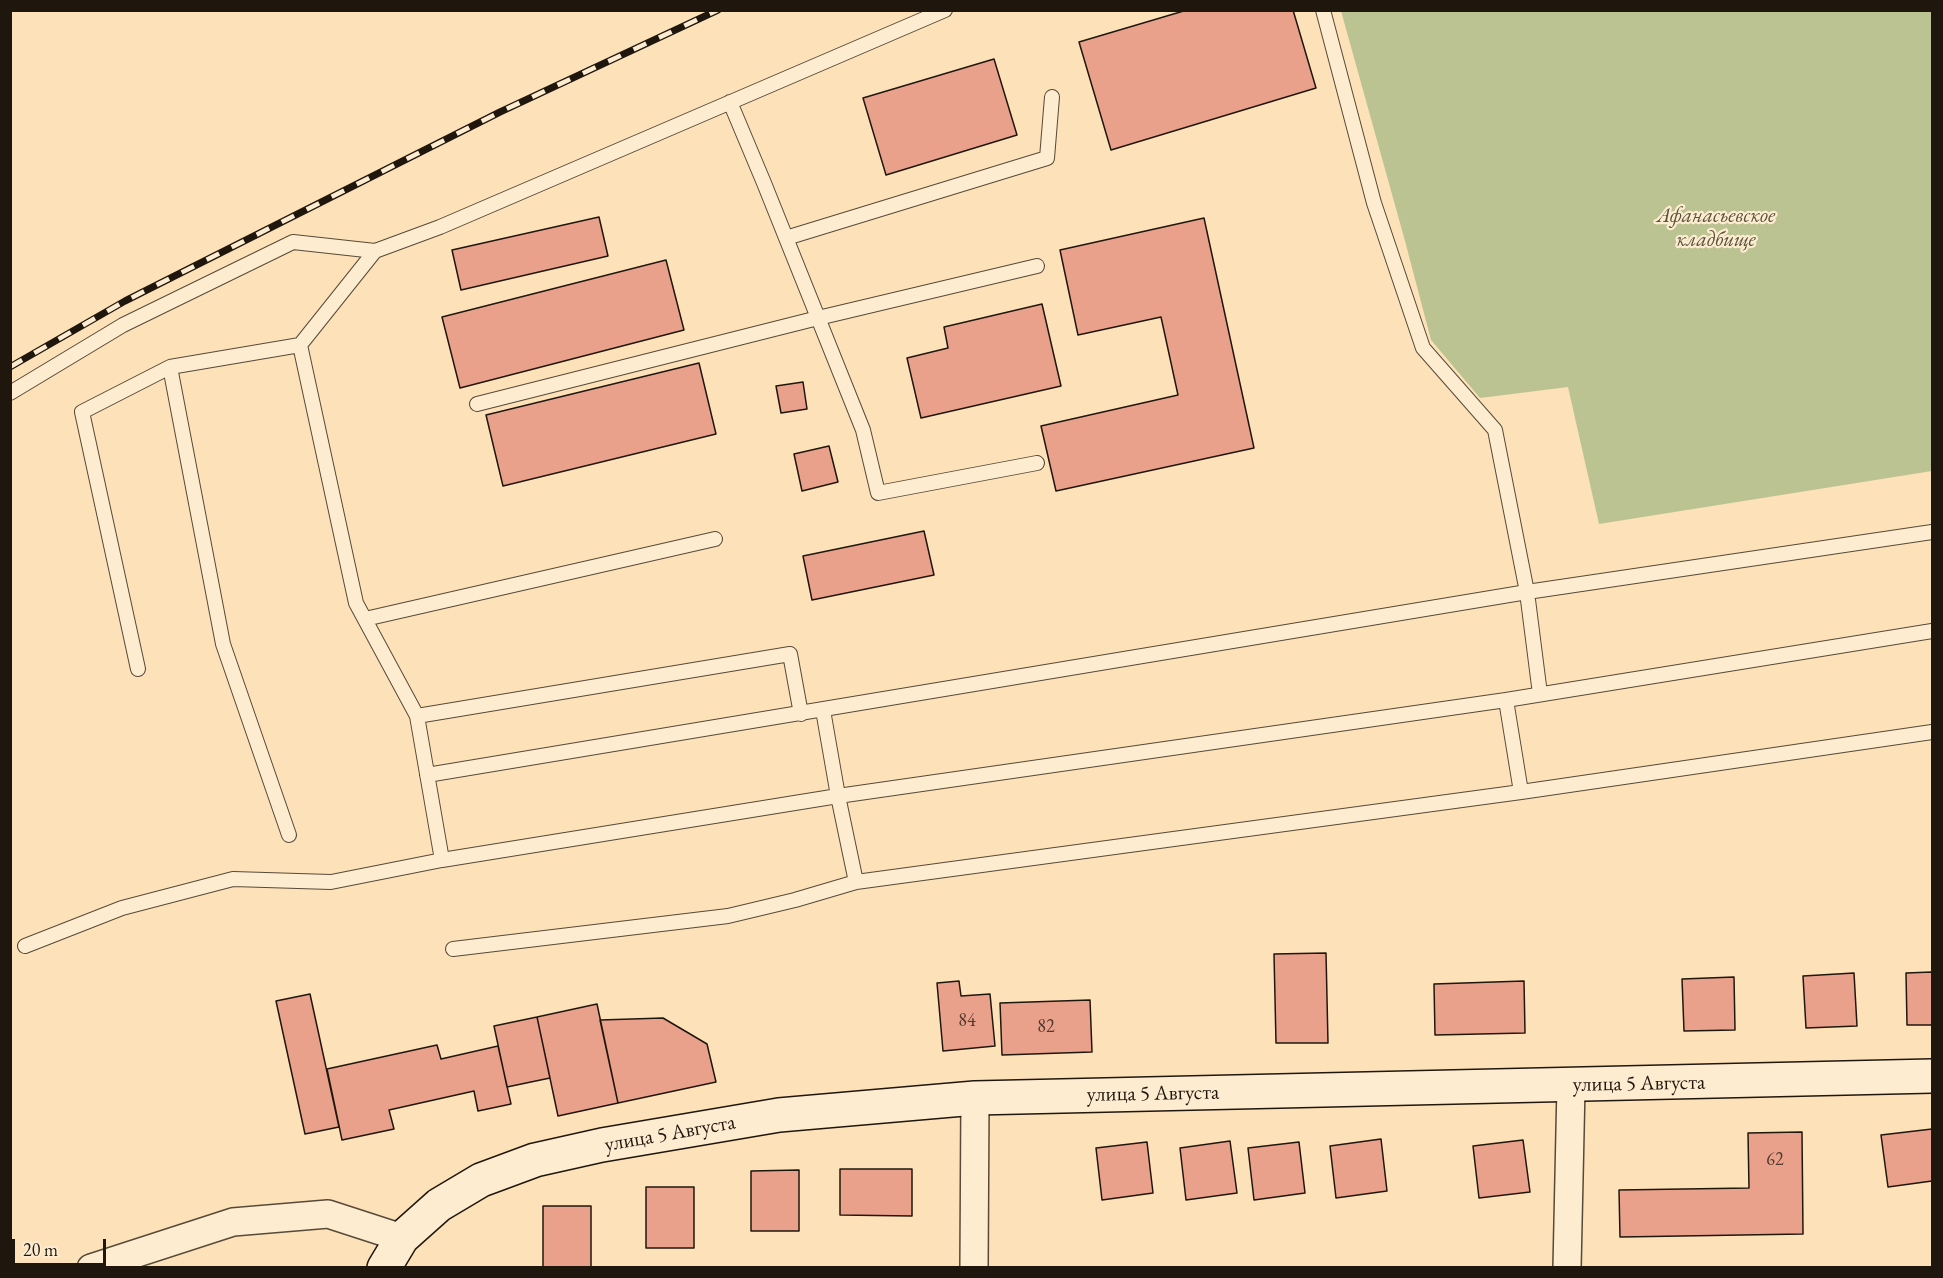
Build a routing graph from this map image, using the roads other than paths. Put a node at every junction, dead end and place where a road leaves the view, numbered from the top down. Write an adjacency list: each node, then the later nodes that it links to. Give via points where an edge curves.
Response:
1 (945, 10): 4 (lane)
2 (1323, 10): 16 (lane, via 1374,203 1423,348 1495,430)
3 (1052, 98): 5 (lane, via 1047,158)
4 (730, 102): 5 (lane); 6 (lane, via 440,227)
5 (786, 238): 8 (lane)
6 (375, 251): 9 (lane); 11 (lane, via 293,242 123,325)
7 (1037, 266): 8 (lane)
8 (818, 318): 12 (lane); 13 (lane, via 863,430 878,493)
9 (300, 345): 10 (lane); 17 (lane, via 356,603)
10 (170, 368): 19 (lane, via 82,412); 29 (lane, via 223,644)
11 (10, 393)
12 (477, 404)
13 (1037, 463)
14 (1932, 532): 16 (lane)
15 (716, 539): 17 (lane)
16 (1527, 591): 20 (lane); 22 (lane)
17 (365, 619): 24 (lane)
18 (1932, 631): 20 (lane)
19 (138, 669)
20 (1540, 694): 21 (lane)
21 (1506, 700): 27 (lane); 28 (lane)
22 (823, 710): 23 (lane); 28 (lane)
23 (801, 714): 24 (lane, via 790,654); 26 (lane)
24 (417, 716): 26 (lane)
25 (1932, 732): 27 (lane)
26 (427, 775): 30 (lane)
27 (1521, 792): 31 (lane)
28 (838, 796): 30 (lane); 31 (lane)
29 (289, 835)
30 (442, 860): 32 (lane, via 331,882 233,879 122,908)
31 (856, 882): 33 (lane, via 728,916)
32 (26, 946)
33 (453, 949)
34 (1932, 1076): 35 (main road, улица 5 Августа)
35 (1571, 1086): 36 (main road, улица 5 Августа); 41 (street)
36 (975, 1098): 37 (main road, улица 5 Августа, via 779,1115 535,1160 481,1180 439,1205); 40 (street)
37 (402, 1238): 38 (street, via 328,1214 232,1222); 39 (main road, улица 5 Августа)
38 (91, 1268)
39 (384, 1268)
40 (974, 1268)
41 (1567, 1268)

